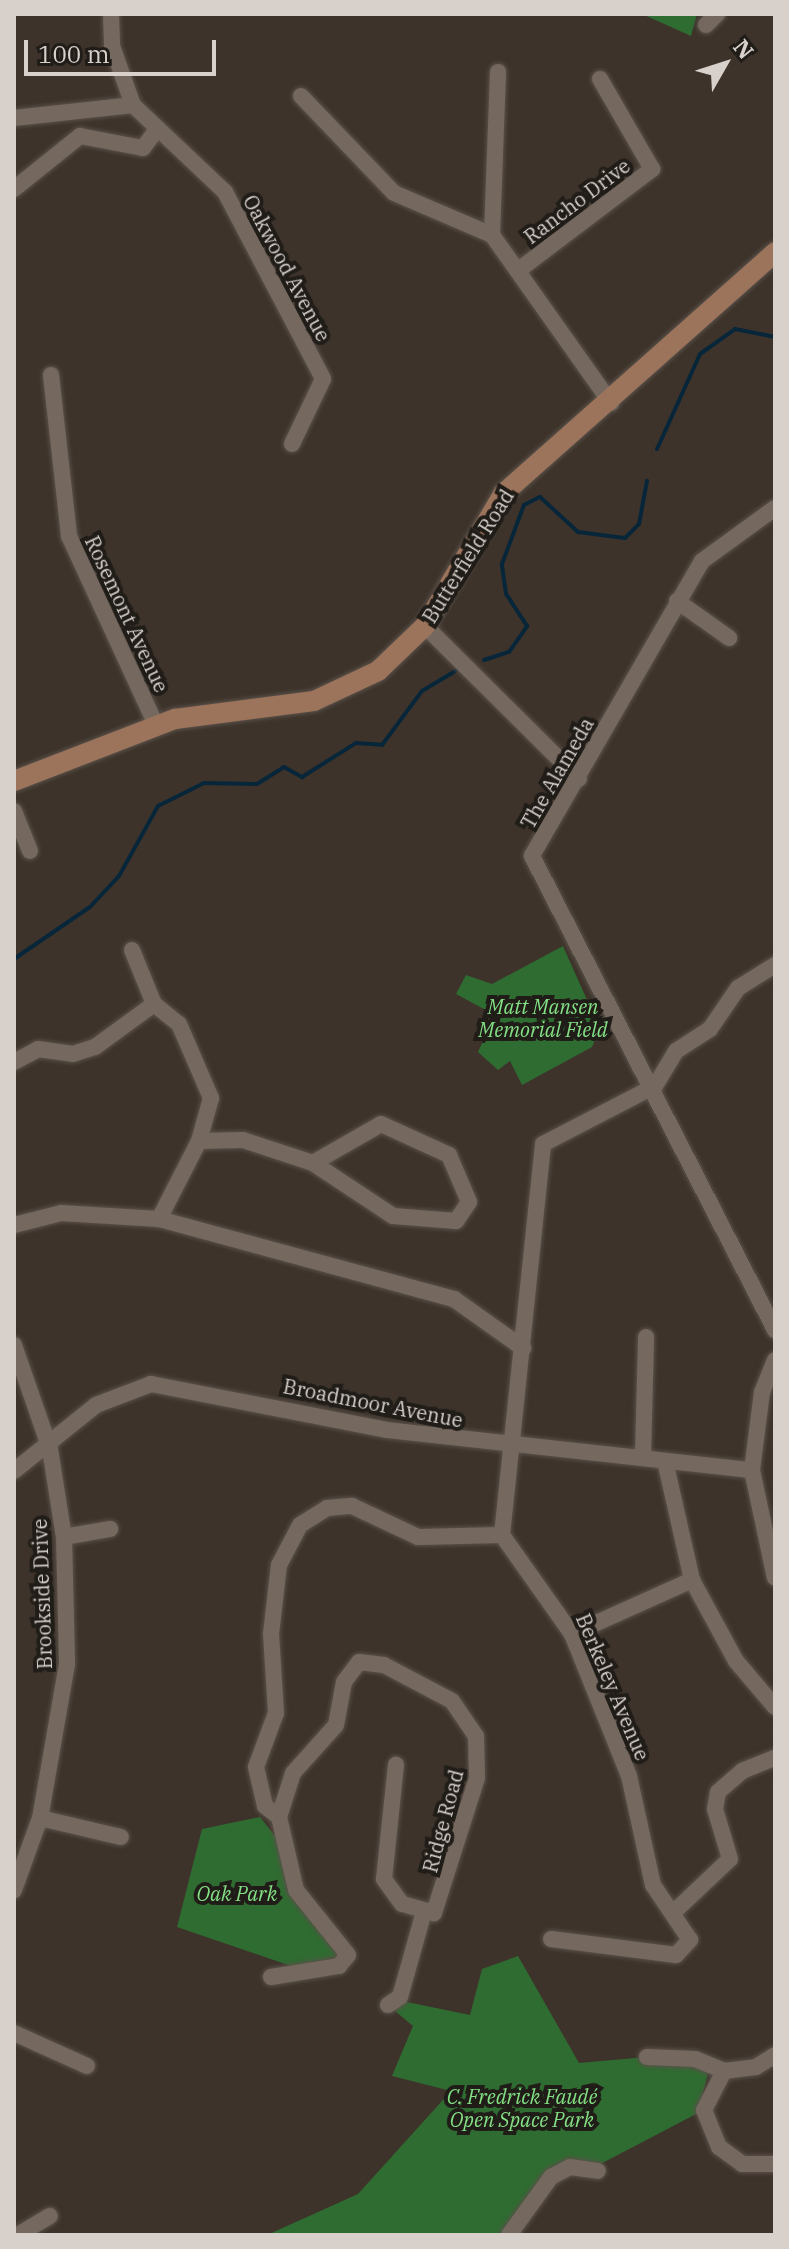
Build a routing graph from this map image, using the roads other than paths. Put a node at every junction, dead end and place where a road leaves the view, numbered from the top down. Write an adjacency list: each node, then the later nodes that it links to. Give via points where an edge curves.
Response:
1 (111, 14): 5 (street, via 112,46)
2 (498, 72): 9 (street)
3 (600, 79): 11 (street, Rancho Drive, via 652,169)
4 (301, 96): 9 (street, via 394,193)
5 (133, 105): 6 (street); 7 (street)
6 (14, 118)
7 (156, 131): 8 (street, via 143,148 80,136); 14 (street, Oakwood Avenue, via 225,192 323,379)
8 (14, 189)
9 (492, 235): 11 (street)
10 (775, 252): 13 (street, Butterfield Road)
11 (520, 269): 13 (street)
12 (51, 375): 19 (street, Rosemont Avenue, via 69,536)
13 (611, 403): 17 (street, Butterfield Road, via 504,493)
14 (292, 444)
15 (775, 508): 16 (street, The Alameda, via 702,561)
16 (677, 601): 18 (street); 20 (street, The Alameda)
17 (425, 626): 19 (street, Butterfield Road, via 345,691 279,710); 20 (street)
18 (729, 638)
19 (156, 725): 21 (street, Butterfield Road)
20 (579, 779): 28 (street, The Alameda, via 532,856)
21 (14, 781)
22 (14, 811): 23 (street)
23 (30, 851)
24 (132, 950): 26 (street)
25 (775, 965): 28 (street, via 738,988 710,1029 676,1051)
26 (154, 1004): 27 (street, via 95,1047 73,1054 38,1049); 29 (street, via 179,1024 208,1082)
27 (14, 1062)
28 (655, 1086): 33 (street, The Alameda); 36 (street, via 543,1144)
29 (199, 1141): 30 (street, via 243,1140); 31 (street)
30 (313, 1163): 30 (street, via 393,1216 456,1221 469,1202 464,1176 449,1155 381,1124)
31 (159, 1219): 32 (street, via 61,1213); 36 (street, via 454,1299)
32 (14, 1225)
33 (775, 1330)
34 (646, 1337): 40 (street)
35 (14, 1345): 39 (street, Brookside Drive)
36 (523, 1348): 38 (street)
37 (775, 1360): 42 (street, via 762,1392)
38 (514, 1447): 39 (street, Broadmoor Avenue, via 151,1384 96,1405); 40 (street, Broadmoor Avenue); 45 (street)
39 (50, 1449): 43 (street, Broadmoor Avenue); 46 (street, Brookside Drive)
40 (643, 1455): 41 (street, Broadmoor Avenue)
41 (665, 1461): 42 (street, Broadmoor Avenue); 48 (street)
42 (752, 1470): 47 (street)
43 (14, 1471)
44 (110, 1529): 46 (street)
45 (502, 1535): 49 (street, Berkeley Avenue); 53 (street, via 418,1537 352,1506 327,1508 300,1525 279,1565 271,1634 276,1713 256,1767 265,1806)
46 (64, 1537): 54 (street, Brookside Drive, via 67,1664)
47 (775, 1578)
48 (692, 1580): 49 (street); 50 (street, via 736,1661)
49 (572, 1634): 58 (street, Berkeley Avenue, via 629,1776 653,1885)
50 (775, 1707)
51 (775, 1758): 58 (street, via 742,1771 718,1792 715,1809 730,1859)
52 (396, 1765): 59 (street, via 382,1871 397,1900)
53 (279, 1817): 59 (street, Ridge Road, via 293,1773 336,1725 344,1682 359,1662 384,1665 452,1701 476,1736 477,1778 441,1904); 61 (street, via 296,1890 348,1955 339,1966)
54 (40, 1818): 55 (street); 56 (street, Brookside Drive)
55 (121, 1837)
56 (17, 1867): 57 (street, Brookside Drive)
57 (14, 1890)
58 (676, 1910): 60 (street, Berkeley Avenue, via 690,1940 676,1955)
59 (423, 1915): 62 (street, via 400,1997)
60 (551, 1939)
61 (271, 1977)
62 (388, 2005)
63 (14, 2033): 66 (street)
64 (775, 2055): 67 (street, via 756,2067)
65 (647, 2057): 67 (street, via 695,2059)
66 (87, 2066)
67 (724, 2071): 68 (street, via 704,2110 719,2147 742,2164)
68 (775, 2164)
69 (598, 2171): 72 (street, via 570,2167 551,2177)
70 (50, 2216): 71 (street)
71 (18, 2235)
72 (509, 2235)

